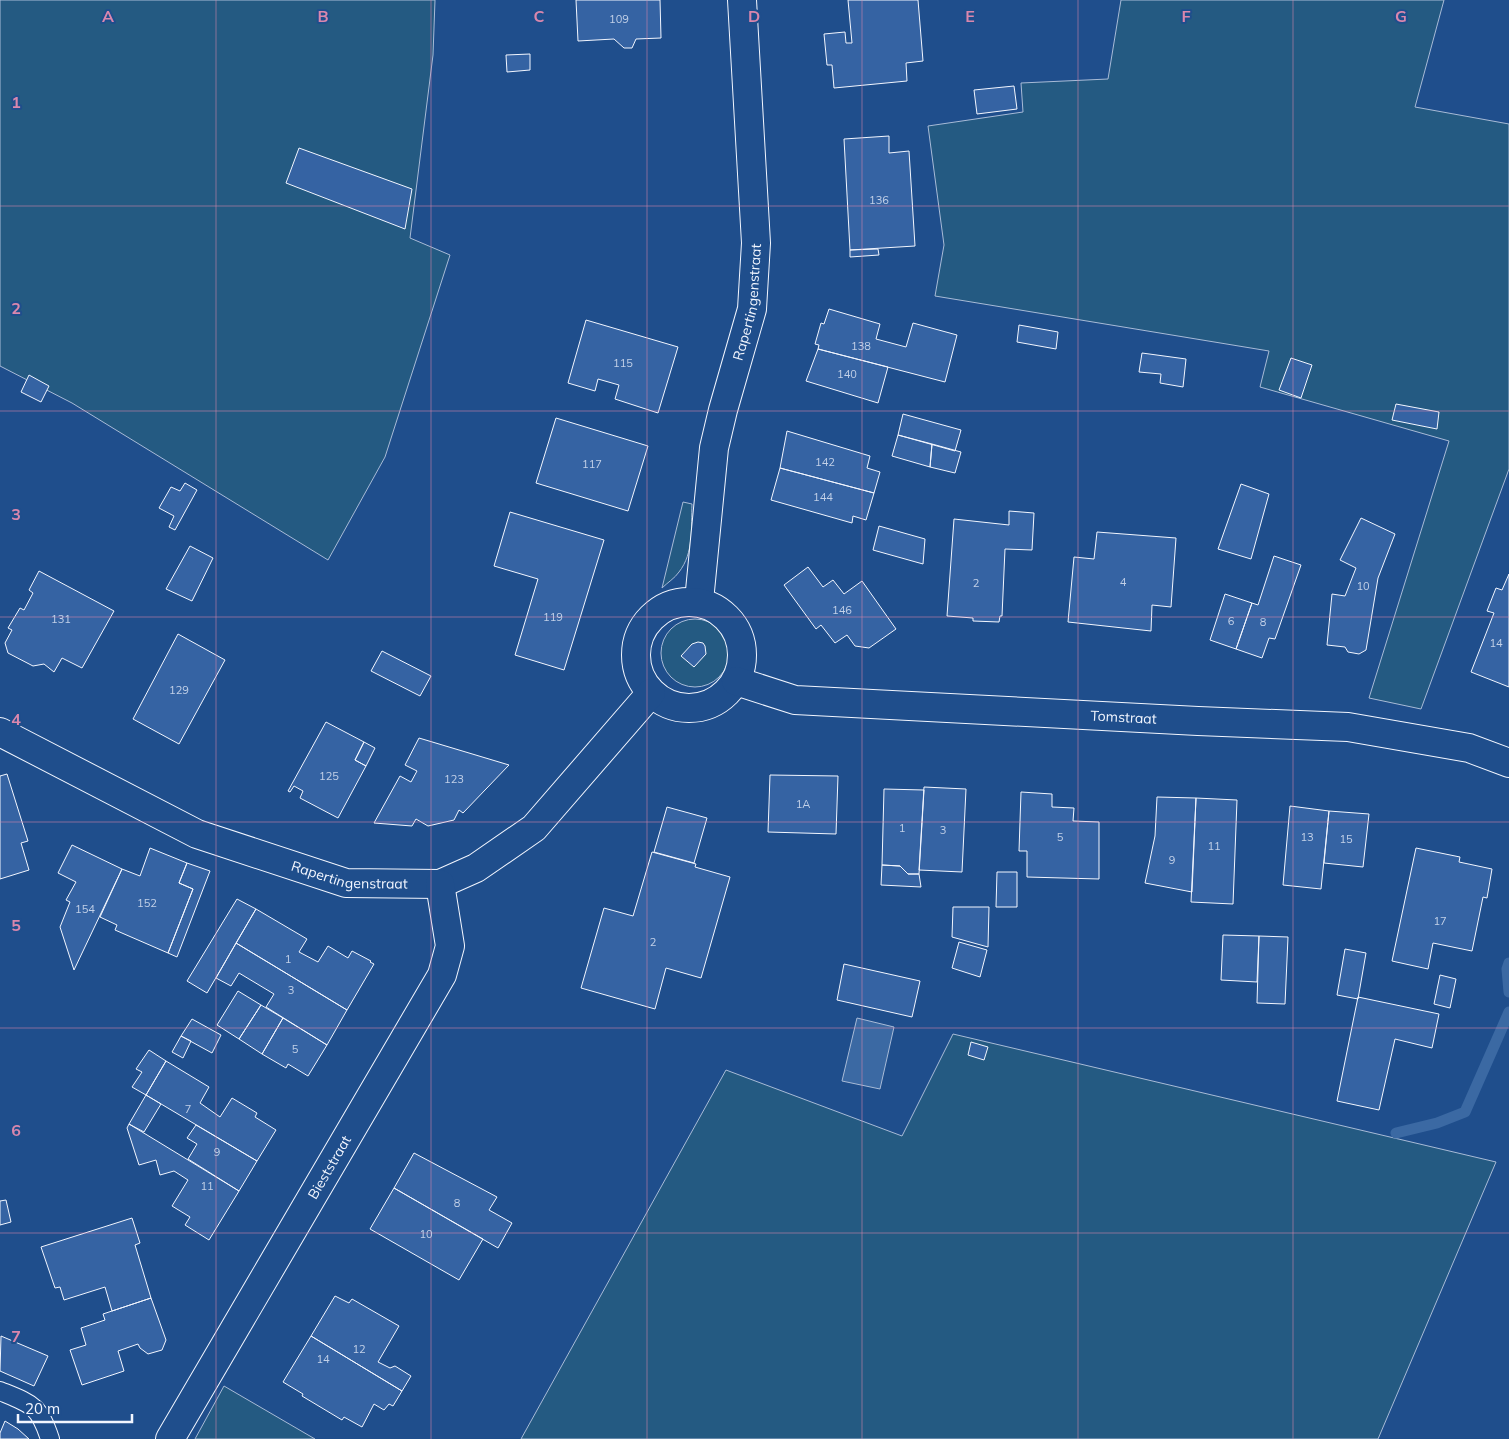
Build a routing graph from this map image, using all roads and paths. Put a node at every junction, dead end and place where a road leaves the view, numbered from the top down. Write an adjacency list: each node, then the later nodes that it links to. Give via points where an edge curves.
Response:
1 (742, 0): 2 (street, Rapertingenstraat, via 756,243 752,309 714,448)
2 (699, 601): 3 (street, via 721,612 736,627 743,654); 4 (street, via 670,605 652,616 639,636 635,662)
3 (736, 682): 4 (street, via 726,695 710,705 695,709 676,708); 6 (street, Tomstraat, via 795,700 1348,727 1469,748)
4 (651, 693): 7 (street, Rapertingenstraat, via 534,828 476,868)
5 (0, 732): 7 (street, Rapertingenstraat, via 197,834 346,883)
6 (1509, 763)
7 (440, 884): 10 (street, Bieststraat, via 450,946 442,975)
8 (0, 1391): 9 (lane, via 28,1402 43,1417)
9 (50, 1439)
10 (170, 1439)

